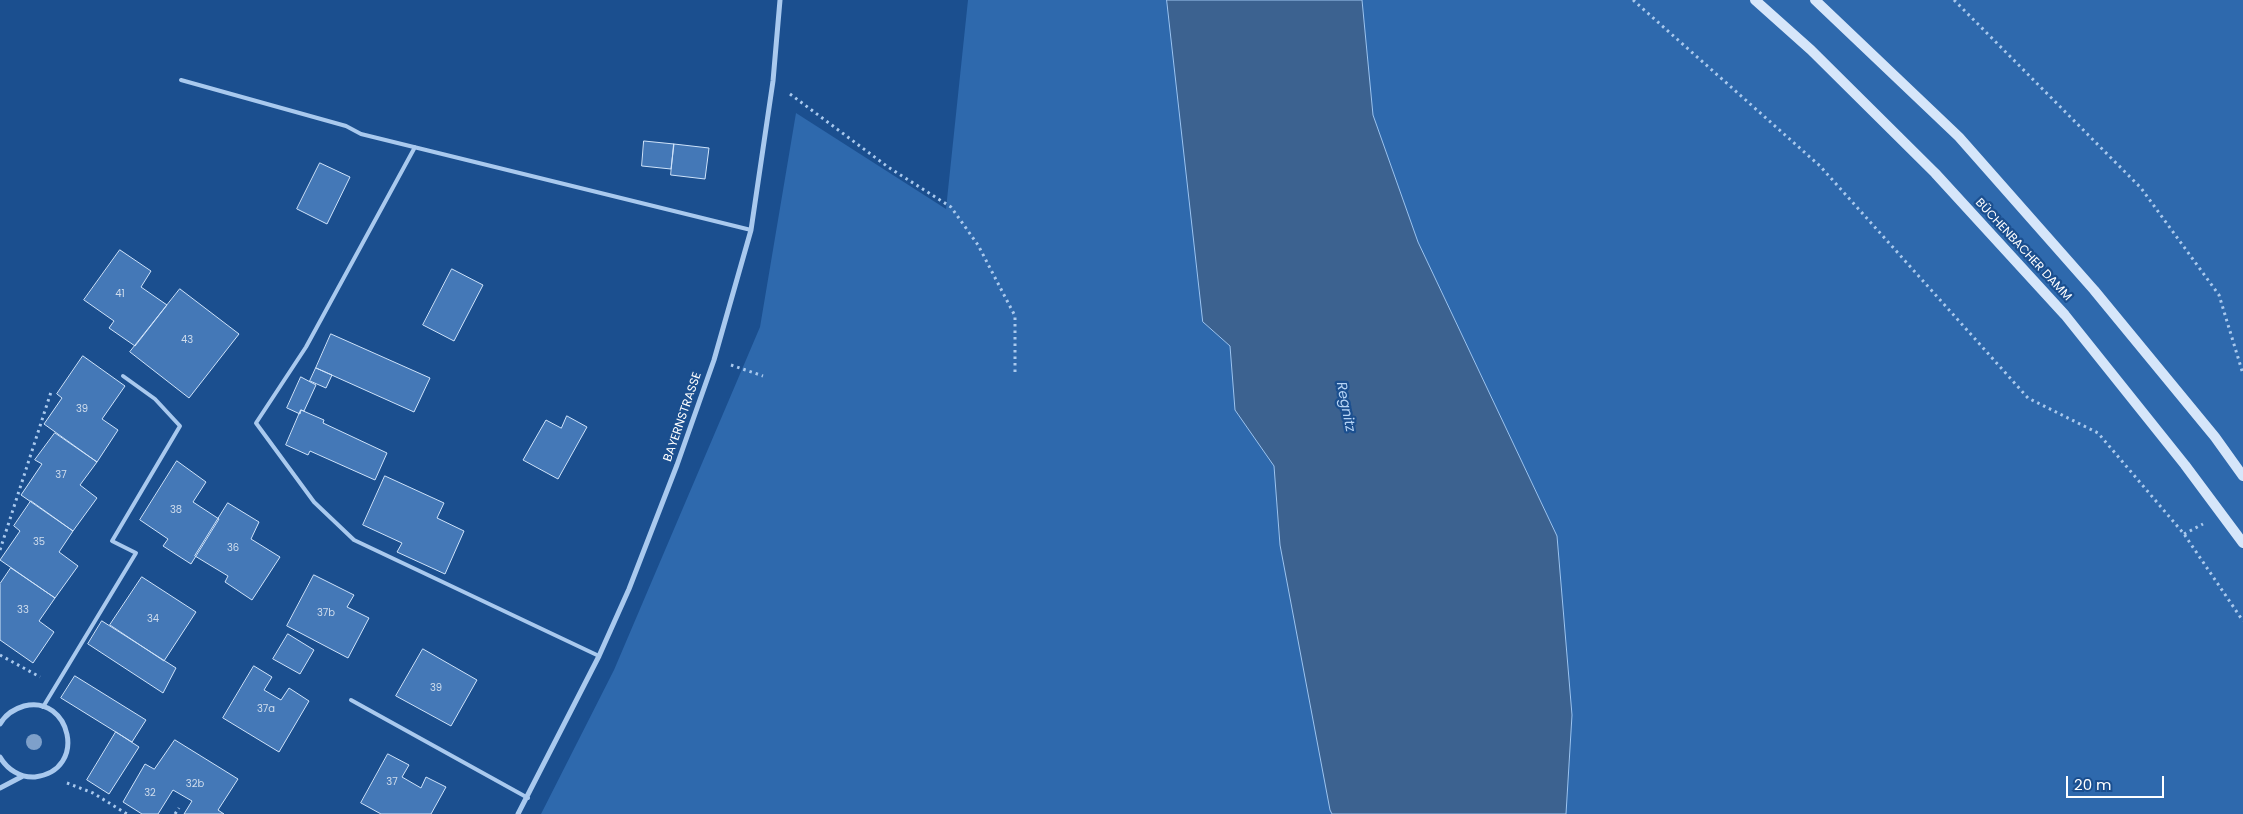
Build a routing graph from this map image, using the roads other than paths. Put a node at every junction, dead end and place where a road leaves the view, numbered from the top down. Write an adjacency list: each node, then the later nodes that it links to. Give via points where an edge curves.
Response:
1 (780, 0): 6 (street, BAYERNSTRASSE, via 773,82)
2 (1755, 0): 9 (main road, BÜCHENBACHER DAMM, via 1811,50 1935,173 2065,315 2185,464)
3 (1814, 0): 8 (main road, BÜCHENBACHER DAMM, via 1959,137 2094,290 2215,437)
4 (181, 80): 5 (lane, via 346,126 360,134)
5 (415, 147): 6 (lane); 10 (lane, via 306,347 256,423 314,502 354,540)
6 (751, 230): 10 (street, BAYERNSTRASSE, via 714,360 674,474)
7 (123, 376): 12 (lane, via 155,399 180,426 112,541 136,553)
8 (2243, 476)
9 (2243, 544)
10 (599, 656): 17 (street, BAYERNSTRASSE)
11 (351, 700): 17 (lane)
12 (43, 707): 13 (street, via 18,708); 15 (street, via 58,716 66,727 68,745 65,756 46,774)
13 (0, 724)
14 (0, 757): 15 (street, via 12,771)
15 (23, 776): 16 (street)
16 (0, 788)
17 (528, 798): 18 (street, BAYERNSTRASSE)
18 (518, 814)

